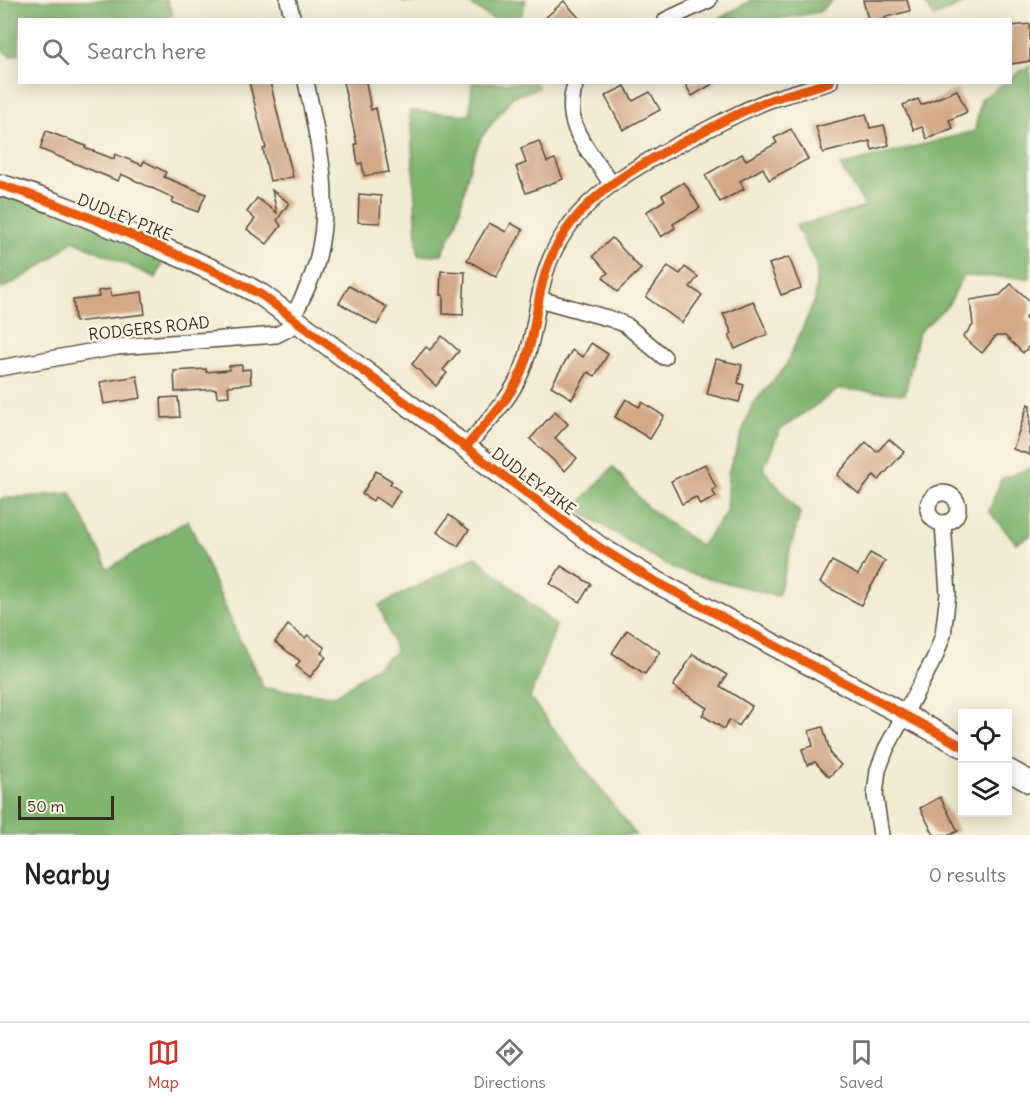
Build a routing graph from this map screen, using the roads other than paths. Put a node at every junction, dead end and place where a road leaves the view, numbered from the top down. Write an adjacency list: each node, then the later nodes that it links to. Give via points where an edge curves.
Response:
1 (288, 0): 3 (street)
2 (709, 0): 4 (street)
3 (292, 18)
4 (670, 18)
5 (306, 84): 11 (street, RODGERS ROAD, via 325,186 323,224 317,261)
6 (576, 84): 8 (street, via 570,106 575,130)
7 (823, 84): 8 (street, via 748,109)
8 (610, 183): 10 (street, via 559,240)
9 (0, 185): 11 (street, DUDLEY PIKE, via 234,279)
10 (539, 299): 12 (street, via 626,325); 14 (street, via 518,379)
11 (292, 317): 13 (street, RODGERS ROAD, via 288,329 276,335 117,347); 14 (street, DUDLEY PIKE)
12 (664, 357)
13 (0, 368)
14 (466, 447): 16 (street, DUDLEY PIKE, via 599,547 651,579)
15 (943, 523): 16 (street, via 948,594 943,634)
16 (904, 714): 17 (street, DUDLEY PIKE); 20 (street, via 886,749 875,783)
17 (958, 743)
18 (1012, 772): 19 (street)
19 (1030, 782)
20 (880, 835)

